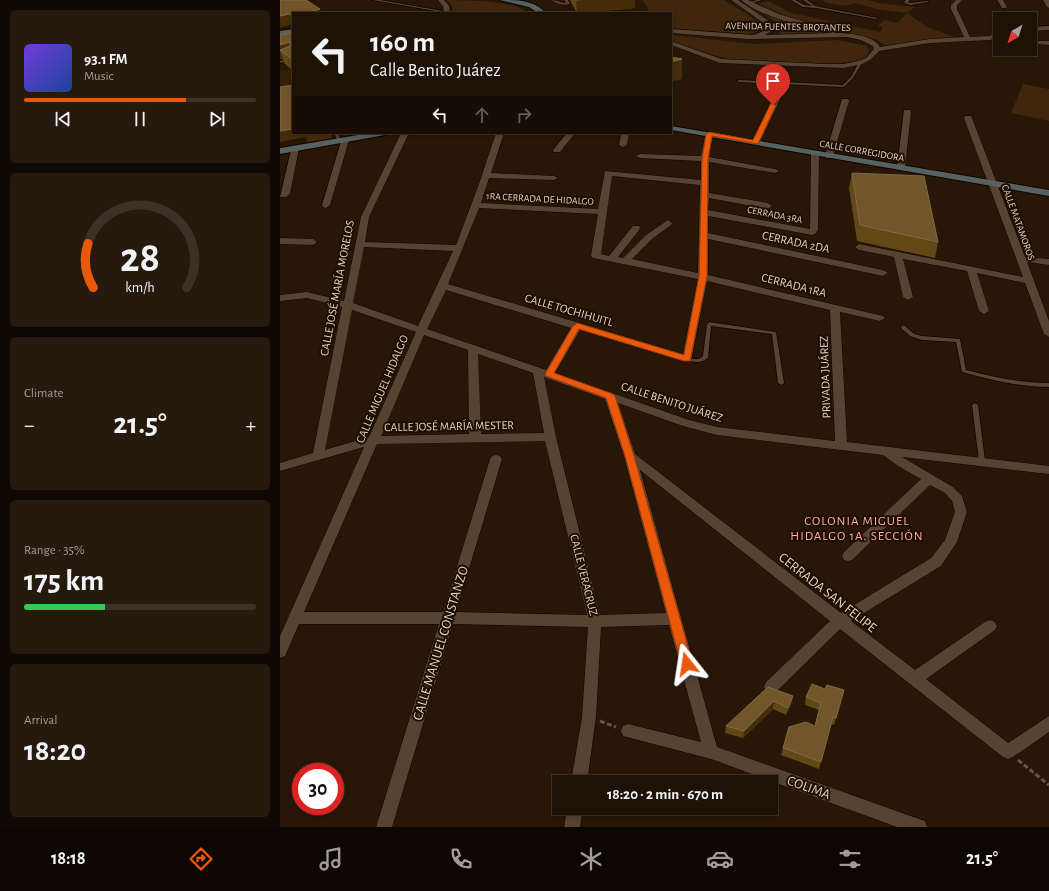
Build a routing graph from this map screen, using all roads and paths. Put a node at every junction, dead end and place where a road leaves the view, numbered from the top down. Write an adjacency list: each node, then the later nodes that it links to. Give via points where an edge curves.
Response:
1 (374, 0): 19 (lane)
2 (441, 0): 22 (street)
3 (508, 0): 23 (street, via 531,5)
4 (553, 0): 5 (lane, via 568,4)
5 (566, 0)
6 (734, 0): 31 (street, via 771,25 764,34)
7 (760, 0): 14 (lane)
8 (793, 0): 17 (lane, via 803,6)
9 (805, 0): 17 (lane)
10 (908, 0): 15 (lane, via 906,2 910,4)
11 (959, 0): 34 (street, via 954,9)
12 (1000, 0): 18 (street)
13 (1046, 0): 16 (street)
14 (746, 1): 30 (street, via 774,15)
15 (927, 2)
16 (1049, 6)
17 (816, 7): 24 (lane)
18 (1004, 7)
19 (438, 11): 20 (lane); 21 (lane)
20 (434, 12)
21 (442, 12)
22 (447, 12)
23 (542, 12)
24 (876, 18)
25 (1049, 28): 26 (street)
26 (1037, 29)
27 (292, 31): 29 (street)
28 (672, 31): 31 (street, AVENIDA FUENTES BROTANTES)
29 (280, 33)
30 (847, 35): 31 (street, AVENIDA FUENTES BROTANTES); 39 (street, AVENIDA FUENTES BROTANTES, via 871,41)
31 (747, 37)
32 (993, 37): 34 (street)
33 (292, 38): 35 (street)
34 (968, 39): 39 (street, via 930,41)
35 (280, 41)
36 (672, 43): 42 (street, via 720,61 826,66)
37 (1039, 43): 38 (street)
38 (1049, 43)
39 (877, 49): 42 (street, via 868,60)
40 (292, 58): 41 (lane)
41 (280, 62)
42 (860, 64): 43 (lane, via 844,86)
43 (739, 80)
44 (779, 93): 56 (street)
45 (845, 101): 63 (street)
46 (907, 112): 65 (street)
47 (968, 118): 70 (street, CALLE MATAMOROS)
48 (672, 128): 54 (street, CALLE CORREGIDORA)
49 (371, 134): 55 (street)
50 (405, 134): 84 (street, CALLE JOSÉ MARÍA MORELOS, via 365,217)
51 (500, 134): 67 (street, CALLE MIGUEL HIDALGO)
52 (570, 134): 59 (street)
53 (625, 134): 57 (street)
54 (709, 134): 56 (street, CALLE CORREGIDORA); 64 (street)
55 (340, 138): 58 (street); 74 (street)
56 (756, 142): 61 (street, CALLE CORREGIDORA)
57 (623, 145)
58 (296, 148): 60 (street); 72 (street, via 286,194)
59 (557, 150)
60 (280, 151)
61 (815, 153): 63 (street, CALLE CORREGIDORA); 78 (street, CERRADA 3RA, via 812,232)
62 (640, 156): 64 (street)
63 (829, 156): 65 (street, CALLE CORREGIDORA)
64 (705, 160): 66 (street); 69 (street)
65 (901, 168): 70 (street, CALLE CORREGIDORA)
66 (775, 171)
67 (487, 175): 68 (street); 75 (street, CALLE MIGUEL HIDALGO)
68 (554, 178)
69 (705, 183): 73 (street); 77 (street, via 608,173)
70 (993, 184): 71 (street, CALLE CORREGIDORA); 89 (street, CALLE MATAMOROS)
71 (1049, 193)
72 (280, 194)
73 (704, 195): 76 (street); 78 (street)
74 (326, 205)
75 (476, 205): 77 (street, 1RA CERRADA DE HIDALGO); 86 (street, CALLE MIGUEL HIDALGO)
76 (768, 206)
77 (602, 212): 88 (street, CERRADA 1RA, via 596,256)
78 (703, 212): 81 (street)
79 (668, 223): 90 (street, via 649,237)
80 (636, 228): 88 (street)
81 (704, 235): 93 (street, CERRADA 2DA); 94 (street)
82 (280, 241): 83 (street)
83 (313, 242)
84 (359, 244): 86 (street); 99 (street, CALLE JOSÉ MARÍA MORELOS)
85 (859, 247): 87 (street)
86 (458, 248): 96 (street, CALLE MIGUEL HIDALGO)
87 (898, 255): 92 (street); 97 (street)
88 (612, 258): 90 (street, CERRADA 1RA)
89 (1020, 259): 91 (street); 95 (street, CALLE MATAMOROS)
90 (625, 261): 94 (street, CERRADA 1RA)
91 (1049, 262)
92 (971, 270): 95 (street); 101 (street)
93 (883, 273)
94 (703, 276): 100 (street, CERRADA 1RA); 108 (street)
95 (1029, 282): 106 (street, CALLE MATAMOROS)
96 (443, 286): 103 (street, CALLE TOCHIHUITL); 105 (street, CALLE MIGUEL HIDALGO)
97 (908, 297)
98 (280, 298): 99 (street, CALLE BENITO JUÁREZ, via 297,294)
99 (348, 305): 105 (street, CALLE BENITO JUÁREZ); 119 (street, CALLE JOSÉ MARÍA MORELOS)
100 (836, 308): 102 (street, CERRADA 1RA); 117 (street, PRIVADA JUÁREZ)
101 (984, 311)
102 (880, 318)
103 (577, 326): 108 (street, CALLE TOCHIHUITL); 109 (street)
104 (903, 327): 111 (lane, via 912,335 922,338 958,340 964,371 1009,384)
105 (420, 331): 107 (street, CALLE BENITO JUÁREZ); 116 (street, CALLE MIGUEL HIDALGO)
106 (1049, 334)
107 (473, 348): 109 (street, CALLE BENITO JUÁREZ); 115 (street)
108 (687, 359): 110 (lane, via 697,362 703,361 706,357 709,324 774,333)
109 (544, 373): 112 (street, CALLE BENITO JUÁREZ); 114 (street, CALLE VERACRUZ)
110 (781, 383)
111 (1049, 385)
112 (610, 396): 117 (street, CALLE BENITO JUÁREZ, via 717,431); 120 (street)
113 (975, 405): 122 (lane)
114 (550, 437): 115 (street, CALLE JOSÉ MARÍA MESTER); 130 (street, CALLE VERACRUZ)
115 (476, 439): 116 (street, CALLE JOSÉ MARÍA MESTER)
116 (374, 440): 119 (street, CALLE JOSÉ MARÍA MESTER); 127 (street, CALLE MIGUEL HIDALGO)
117 (841, 444): 118 (street, CALLE BENITO JUÁREZ)
118 (885, 450): 122 (street, CALLE BENITO JUÁREZ); 125 (street)
119 (318, 455): 123 (street, CALLE JOSÉ MARÍA MESTER)
120 (630, 456): 129 (street); 131 (street, CERRADA SAN FELIPE)
121 (496, 459): 128 (street, CALLE MANUEL CONSTANZO)
122 (982, 461): 124 (street, CALLE BENITO JUÁREZ)
123 (280, 466)
124 (1049, 470)
125 (929, 479): 126 (street); 131 (street, via 949,490 958,499 961,512 951,542 936,562)
126 (848, 556)
127 (296, 618): 128 (street); 133 (street, CALLE MIGUEL HIDALGO)
128 (449, 618): 130 (street); 144 (street, CALLE MANUEL CONSTANZO)
129 (675, 619): 130 (street); 139 (street)
130 (595, 621): 136 (street, CALLE VERACRUZ)
131 (839, 621): 134 (street, CERRADA SAN FELIPE); 135 (street)
132 (990, 626): 134 (street)
133 (280, 652)
134 (914, 679): 140 (street, CERRADA SAN FELIPE)
135 (770, 687)
136 (589, 717): 138 (path); 141 (street, CALLE VERACRUZ)
137 (1049, 723): 140 (street)
138 (628, 731): 139 (street, COLIMA)
139 (711, 752): 146 (street, COLIMA)
140 (1008, 752): 142 (path)
141 (580, 775)
142 (1049, 785)
143 (574, 815): 145 (street)
144 (384, 827)
145 (572, 827)
146 (919, 827)

